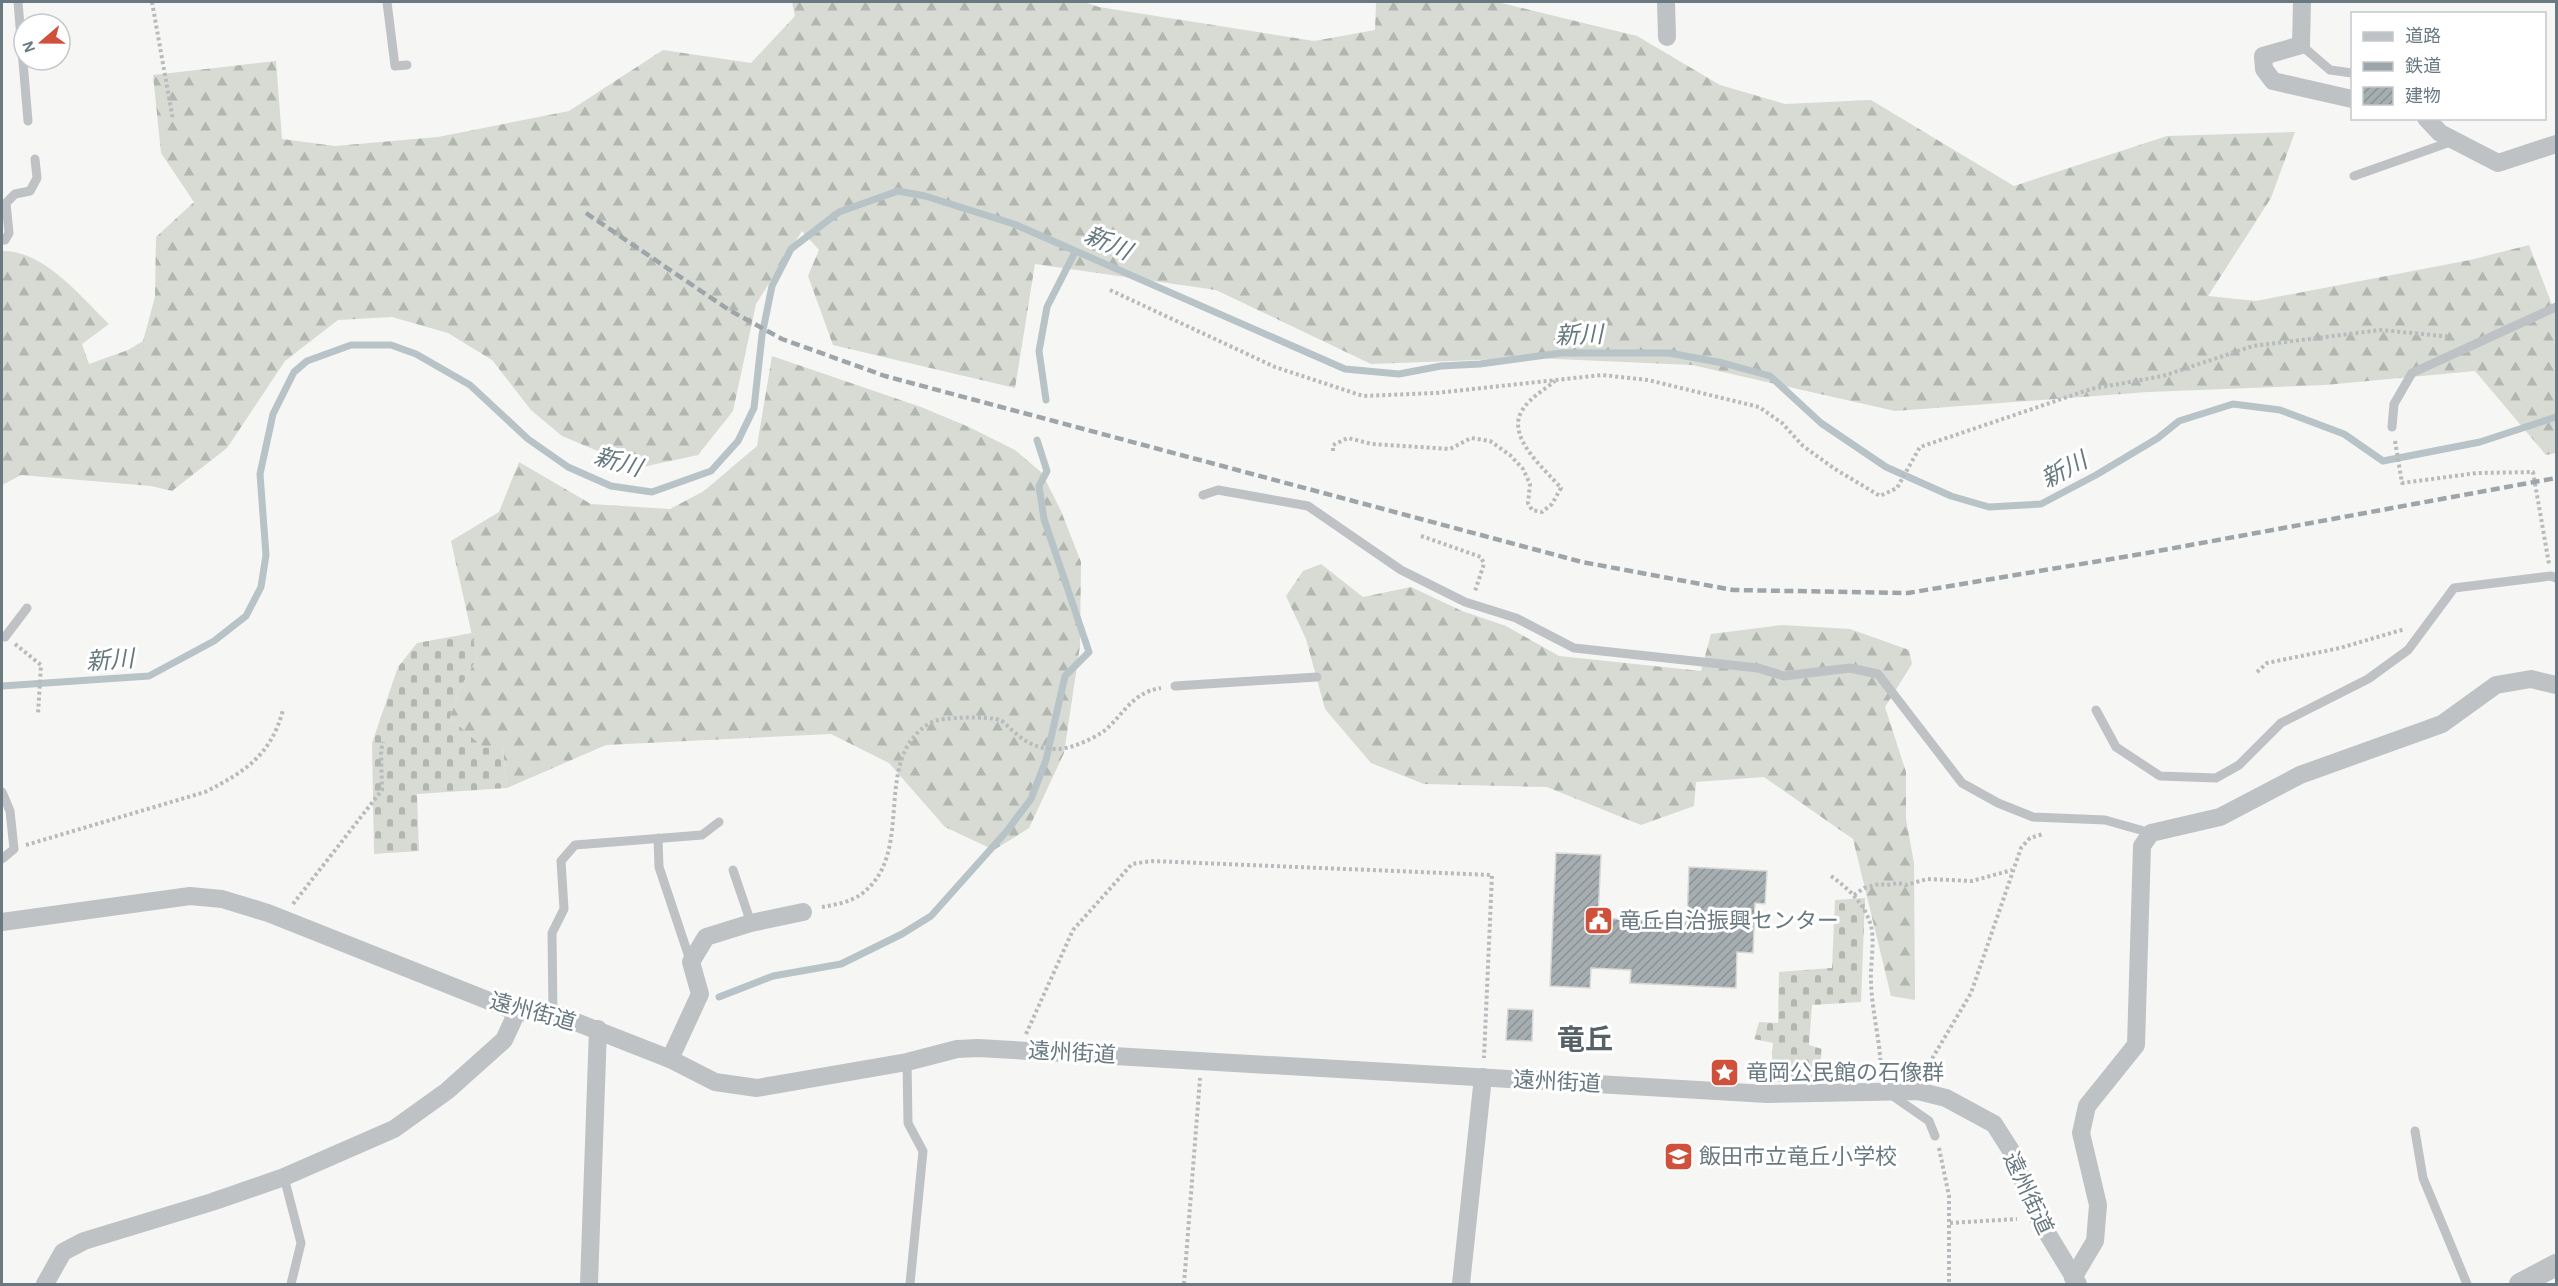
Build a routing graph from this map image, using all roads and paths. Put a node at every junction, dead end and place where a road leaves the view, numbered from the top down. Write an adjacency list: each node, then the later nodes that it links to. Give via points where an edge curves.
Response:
1 (18, 2): 13 (lane)
2 (152, 2): 11 (path)
3 (387, 2): 8 (lane, via 395,66)
4 (1666, 2): 6 (street)
5 (2302, 2): 7 (street)
6 (1667, 38)
7 (2301, 45): 9 (lane, via 2330,70); 10 (street, via 2263,56 2264,69 2273,81)
8 (407, 65)
9 (2351, 73)
10 (2351, 99)
11 (173, 120)
12 (2428, 120): 14 (street, via 2440,133)
13 (28, 121)
14 (2455, 140): 15 (street, via 2498,163); 17 (lane)
15 (2556, 144)
16 (34, 159): 18 (lane, via 37,178 30,191 15,194 6,203 9,233)
17 (2354, 176)
18 (2, 240)
19 (1110, 290): 22 (path, via 1275,367 1363,396 1436,393)
20 (2556, 307): 21 (lane)
21 (2485, 340): 22 (path, via 2381,330 2253,346 2163,376 2091,389 1920,447 1897,488 1880,496 1803,446 1782,423 1759,407 1648,380 1602,375); 23 (lane, via 2412,373 2394,404)
22 (1555, 380): 25 (path, via 1523,408 1518,419 1518,433 1561,488 1542,512 1532,510 1528,503 1530,484 1523,469 1490,441 1471,438 1450,450 1372,444 1348,438 1333,445)
23 (2392, 428)
24 (2395, 444): 28 (path, via 2402,483 2476,473 2533,472)
25 (1333, 452)
26 (1203, 495): 29 (lane, via 1218,490 1308,506 1401,570)
27 (1421, 536): 29 (path, via 1481,557 1484,564 1474,592)
28 (2554, 577): 31 (lane, via 2454,588)
29 (1477, 606): 44 (lane, via 1516,618 1574,648 1758,668 1784,676 1850,668 1878,674 1962,783 2033,817 2105,820)
30 (27, 608): 32 (lane)
31 (2426, 624): 33 (path, via 2267,663); 38 (lane, via 2408,650 2368,679 2281,723 2239,765 2216,778 2160,776 2116,747)
32 (3, 636): 39 (path, via 41,665)
33 (2257, 672)
34 (1317, 677): 36 (lane)
35 (2556, 685): 44 (street, via 2531,679 2496,685 2442,724 2300,775 2220,817)
36 (1175, 686): 52 (path, via 1150,690 1101,733 1059,749 1030,745 1000,720 933,721 907,744 895,786 891,843 881,871 858,896)
37 (283, 710): 46 (path, via 278,731 267,750 205,792)
38 (2096, 710)
39 (38, 714)
40 (383, 742): 53 (path, via 382,790)
41 (2, 792): 46 (lane, via 10,811)
42 (719, 822): 45 (lane, via 702,835)
43 (2047, 832): 49 (path, via 2030,838)
44 (2151, 833): 73 (street, via 2142,846 2136,1045 2087,1106 2081,1133 2098,1205 2095,1241)
45 (658, 838): 56 (lane, via 659,867); 58 (lane, via 575,845 561,861 564,909 552,933)
46 (14, 849): 47 (lane)
47 (2, 859)
48 (734, 870): 55 (lane)
49 (2012, 870): 51 (path, via 1971,881 1927,879 1906,885 1879,884); 66 (path, via 1971,993)
50 (1832, 876): 51 (path)
51 (1854, 895): 65 (path, via 1871,927 1871,983)
52 (803, 912): 55 (street)
53 (282, 918): 54 (street, 遠州街道, via 222,899 190,896); 57 (street, 遠州街道)
54 (2, 922)
55 (750, 923): 56 (street, via 706,937)
56 (691, 962): 61 (street, via 700,994)
57 (518, 1012): 58 (street, 遠州街道); 69 (street, via 504,1040 394,1130)
58 (553, 1013): 59 (street, 遠州街道)
59 (598, 1029): 61 (street, 遠州街道); 77 (street)
60 (1019, 1049): 62 (street, 遠州街道); 63 (street, 遠州街道, via 957,1049); 64 (path, via 1073,930 1132,864 1151,861 1492,875)
61 (670, 1059): 63 (street, 遠州街道, via 715,1082 757,1088)
62 (1202, 1060): 64 (street, 遠州街道); 79 (path)
63 (907, 1062): 78 (lane, via 908,1123 923,1151)
64 (1483, 1077): 65 (street, 遠州街道, via 1767,1094); 80 (street)
65 (1884, 1087): 66 (street, 遠州街道); 68 (lane, via 1929,1121)
66 (1918, 1091): 73 (street, 遠州街道, via 1946,1098 1994,1124 2010,1149 2038,1218)
67 (2415, 1131): 82 (lane, via 2423,1178)
68 (1935, 1136): 71 (path, via 1949,1196)
69 (284, 1177): 75 (street, via 84,1241 63,1252); 76 (lane, via 301,1243)
70 (2024, 1218): 71 (path)
71 (1950, 1223): 81 (path)
72 (2556, 1265): 74 (street)
73 (2075, 1281)
74 (2530, 1282)
75 (45, 1284)
76 (291, 1284)
77 (589, 1284)
78 (910, 1284)
79 (1184, 1284)
80 (1461, 1284)
81 (1949, 1284)
82 (2467, 1284)

